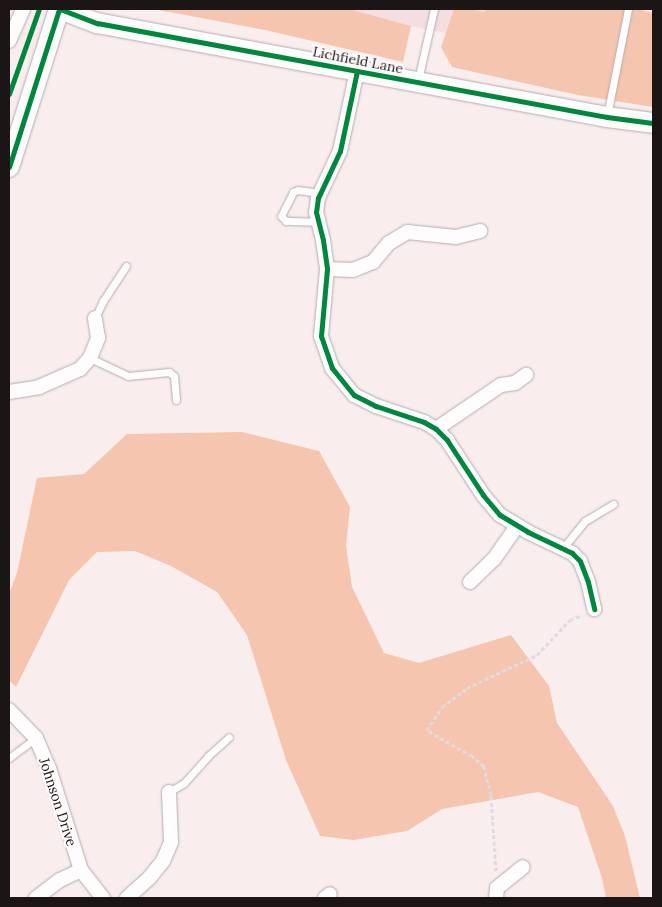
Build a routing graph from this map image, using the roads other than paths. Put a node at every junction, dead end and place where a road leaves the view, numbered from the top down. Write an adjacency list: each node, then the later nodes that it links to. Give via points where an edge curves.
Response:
1 (23, 9): 5 (street)
2 (60, 9): 6 (street, Lichfield Lane, via 97,23); 10 (street)
3 (434, 9): 7 (lane)
4 (628, 9): 8 (lane)
5 (9, 41)
6 (357, 71): 7 (street, Lichfield Lane); 11 (street, via 340,151)
7 (417, 83): 8 (street, Lichfield Lane)
8 (607, 117): 9 (street, Lichfield Lane)
9 (653, 123)
10 (9, 167)
11 (320, 193): 12 (street, via 316,212); 12 (lane, via 293,192 281,216 286,221)
12 (319, 222): 15 (street)
13 (480, 231): 15 (street, via 456,237 407,232 389,243 373,262 353,270)
14 (126, 266): 16 (lane)
15 (326, 269): 21 (street, via 321,336 332,368 354,395)
16 (95, 318): 17 (street, via 98,338)
17 (90, 358): 19 (street, via 67,376 39,387); 20 (lane, via 128,376 169,372 174,376)
18 (526, 375): 21 (street, via 515,383 501,385)
19 (9, 392)
20 (176, 400)
21 (436, 429): 23 (street, via 447,440 483,495 500,515)
22 (613, 504): 24 (lane, via 585,521)
23 (517, 526): 24 (street); 25 (street, via 494,559)
24 (563, 548): 26 (street, via 580,561)
25 (470, 582)
26 (594, 609)
27 (9, 710): 28 (street, Johnson Drive)
28 (36, 738): 30 (lane); 33 (street, Johnson Drive, via 49,768)
29 (229, 738): 31 (lane, via 184,784)
30 (9, 758)
31 (169, 792): 37 (street, via 171,842 163,861)
32 (523, 867): 34 (street)
33 (80, 870): 35 (street); 36 (street, Johnson Drive)
34 (496, 893)
35 (36, 898)
36 (103, 898)
37 (127, 898)

